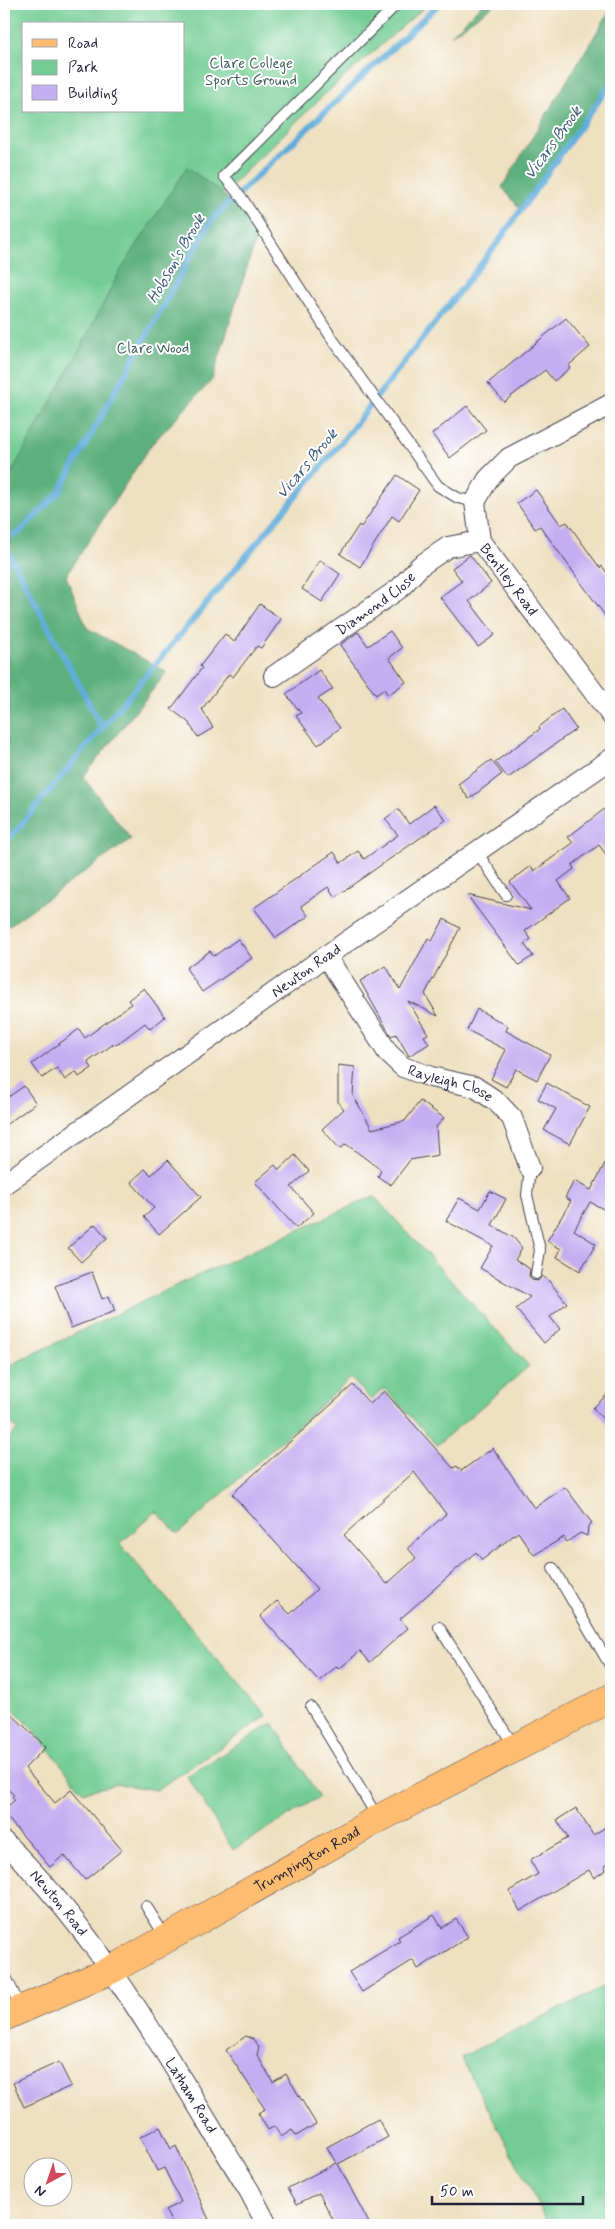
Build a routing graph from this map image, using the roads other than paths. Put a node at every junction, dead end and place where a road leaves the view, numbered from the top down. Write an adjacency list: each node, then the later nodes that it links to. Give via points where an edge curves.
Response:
1 (397, 4): 3 (lane, via 224,176 242,198 332,337 438,486 458,498)
2 (611, 404): 3 (street, via 509,458 488,479)
3 (475, 502): 4 (street, Bentley Road)
4 (480, 541): 5 (street, Diamond Close, via 448,547 420,566 400,588); 6 (street, Bentley Road)
5 (274, 676)
6 (611, 715)
7 (611, 759): 8 (street, Newton Road)
8 (477, 852): 9 (lane); 10 (street, Newton Road)
9 (506, 895)
10 (326, 956): 11 (street, Rayleigh Close, via 388,1053 403,1066 431,1077 475,1087 496,1101 512,1118); 12 (street, Newton Road)
11 (530, 1168): 13 (lane, via 527,1195 540,1250)
12 (4, 1184)
13 (536, 1274)
14 (553, 1568): 16 (lane)
15 (439, 1626): 19 (lane)
16 (611, 1667)
17 (611, 1698): 19 (main road, Trumpington Road)
18 (311, 1707): 20 (lane)
19 (514, 1747): 20 (main road, Trumpington Road)
20 (378, 1819): 23 (main road, Trumpington Road)
21 (4, 1842): 24 (street, Newton Road, via 34,1871)
22 (146, 1906): 23 (lane)
23 (166, 1939): 24 (main road, Trumpington Road)
24 (111, 1970): 26 (main road, Trumpington Road); 27 (street, Latham Road, via 250,2192)
25 (4, 1973): 26 (lane)
26 (12, 2013)
27 (267, 2225)

